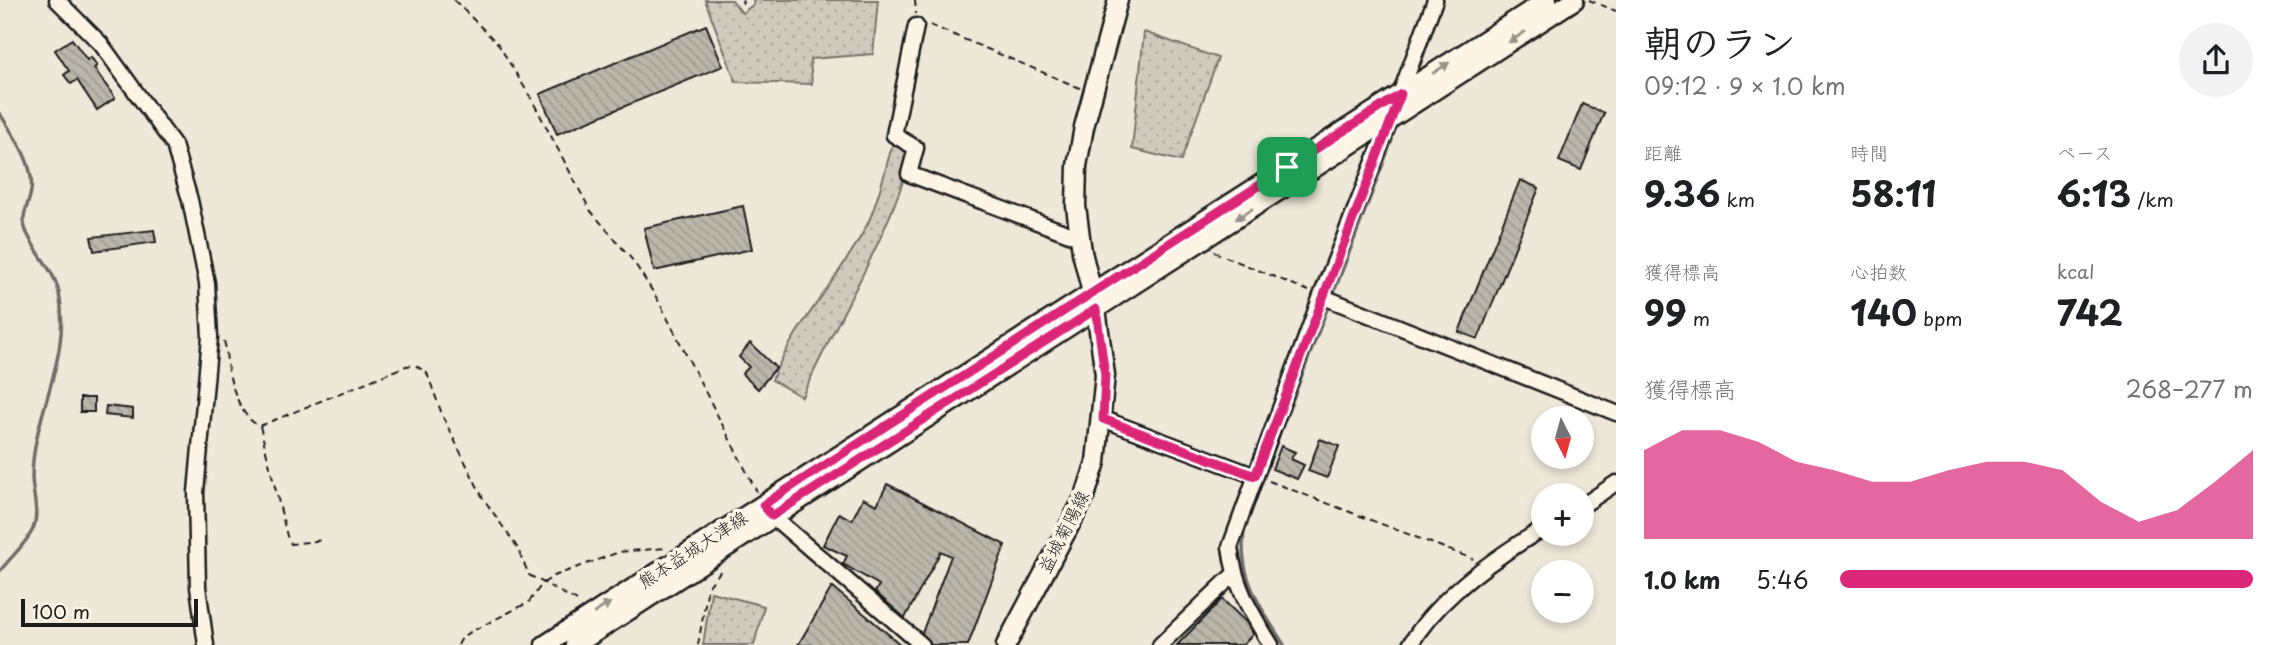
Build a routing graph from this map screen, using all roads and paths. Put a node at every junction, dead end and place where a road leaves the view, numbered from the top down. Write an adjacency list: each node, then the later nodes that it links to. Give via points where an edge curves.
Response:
1 (57, 0): 18 (street, via 101,44 174,145 207,283)
2 (454, 0): 25 (path, via 498,44 590,210 634,262 658,300)
3 (915, 0): 10 (path)
4 (1118, 0): 11 (main road, 益城菊陽線)
5 (1435, 0): 12 (street)
6 (1547, 0): 12 (main road, 熊本益城大津線, one-way to 6)
7 (1574, 0): 13 (main road, 熊本益城大津線, one-way to 13)
8 (1588, 0): 9 (path)
9 (1616, 11)
10 (916, 26): 11 (path, via 933,25); 14 (street, via 894,135 916,148 909,174)
11 (1094, 94): 14 (main road, 益城菊陽線, via 1077,166)
12 (1401, 94): 13 (street); 17 (main road, 熊本益城大津線)
13 (1392, 118): 15 (main road, 熊本益城大津線, one-way to 15); 16 (street)
14 (1080, 238): 17 (main road, 益城菊陽線)
15 (1197, 245): 16 (path); 17 (main road, 熊本益城大津線)
16 (1321, 296): 19 (street); 22 (street)
17 (1095, 300): 20 (main road, 益城菊陽線, via 1105,375); 25 (main road, 熊本益城大津線)
18 (210, 337): 21 (path, via 225,342 228,369 243,414); 34 (street, via 196,492 198,587)
19 (1616, 413)
20 (1103, 419): 22 (street); 40 (main road, 益城菊陽線, via 1085,496)
21 (260, 426): 27 (path, via 291,544); 32 (path, via 415,365 427,373 483,498 517,547 528,575)
22 (1255, 476): 30 (path); 31 (street, via 1230,547)
23 (1616, 483): 24 (street)
24 (1594, 498)
25 (768, 510): 33 (main road, 熊本益城大津線, one-way to 25); 37 (main road, 熊本益城大津線); 39 (street)
26 (1531, 536): 30 (street)
27 (323, 540)
28 (676, 548): 32 (path, via 619,552)
29 (726, 563): 38 (path, via 708,587)
30 (1487, 564): 43 (street, via 1422,625)
31 (1233, 575): 41 (street); 42 (street)
32 (542, 584): 33 (path); 35 (path, via 528,602 463,636)
33 (594, 613): 36 (main road, 熊本益城大津線)
34 (206, 645)
35 (458, 645)
36 (545, 645)
37 (575, 645)
38 (698, 645)
39 (922, 645)
40 (1006, 645)
41 (1160, 645)
42 (1271, 645)
43 (1410, 645)

